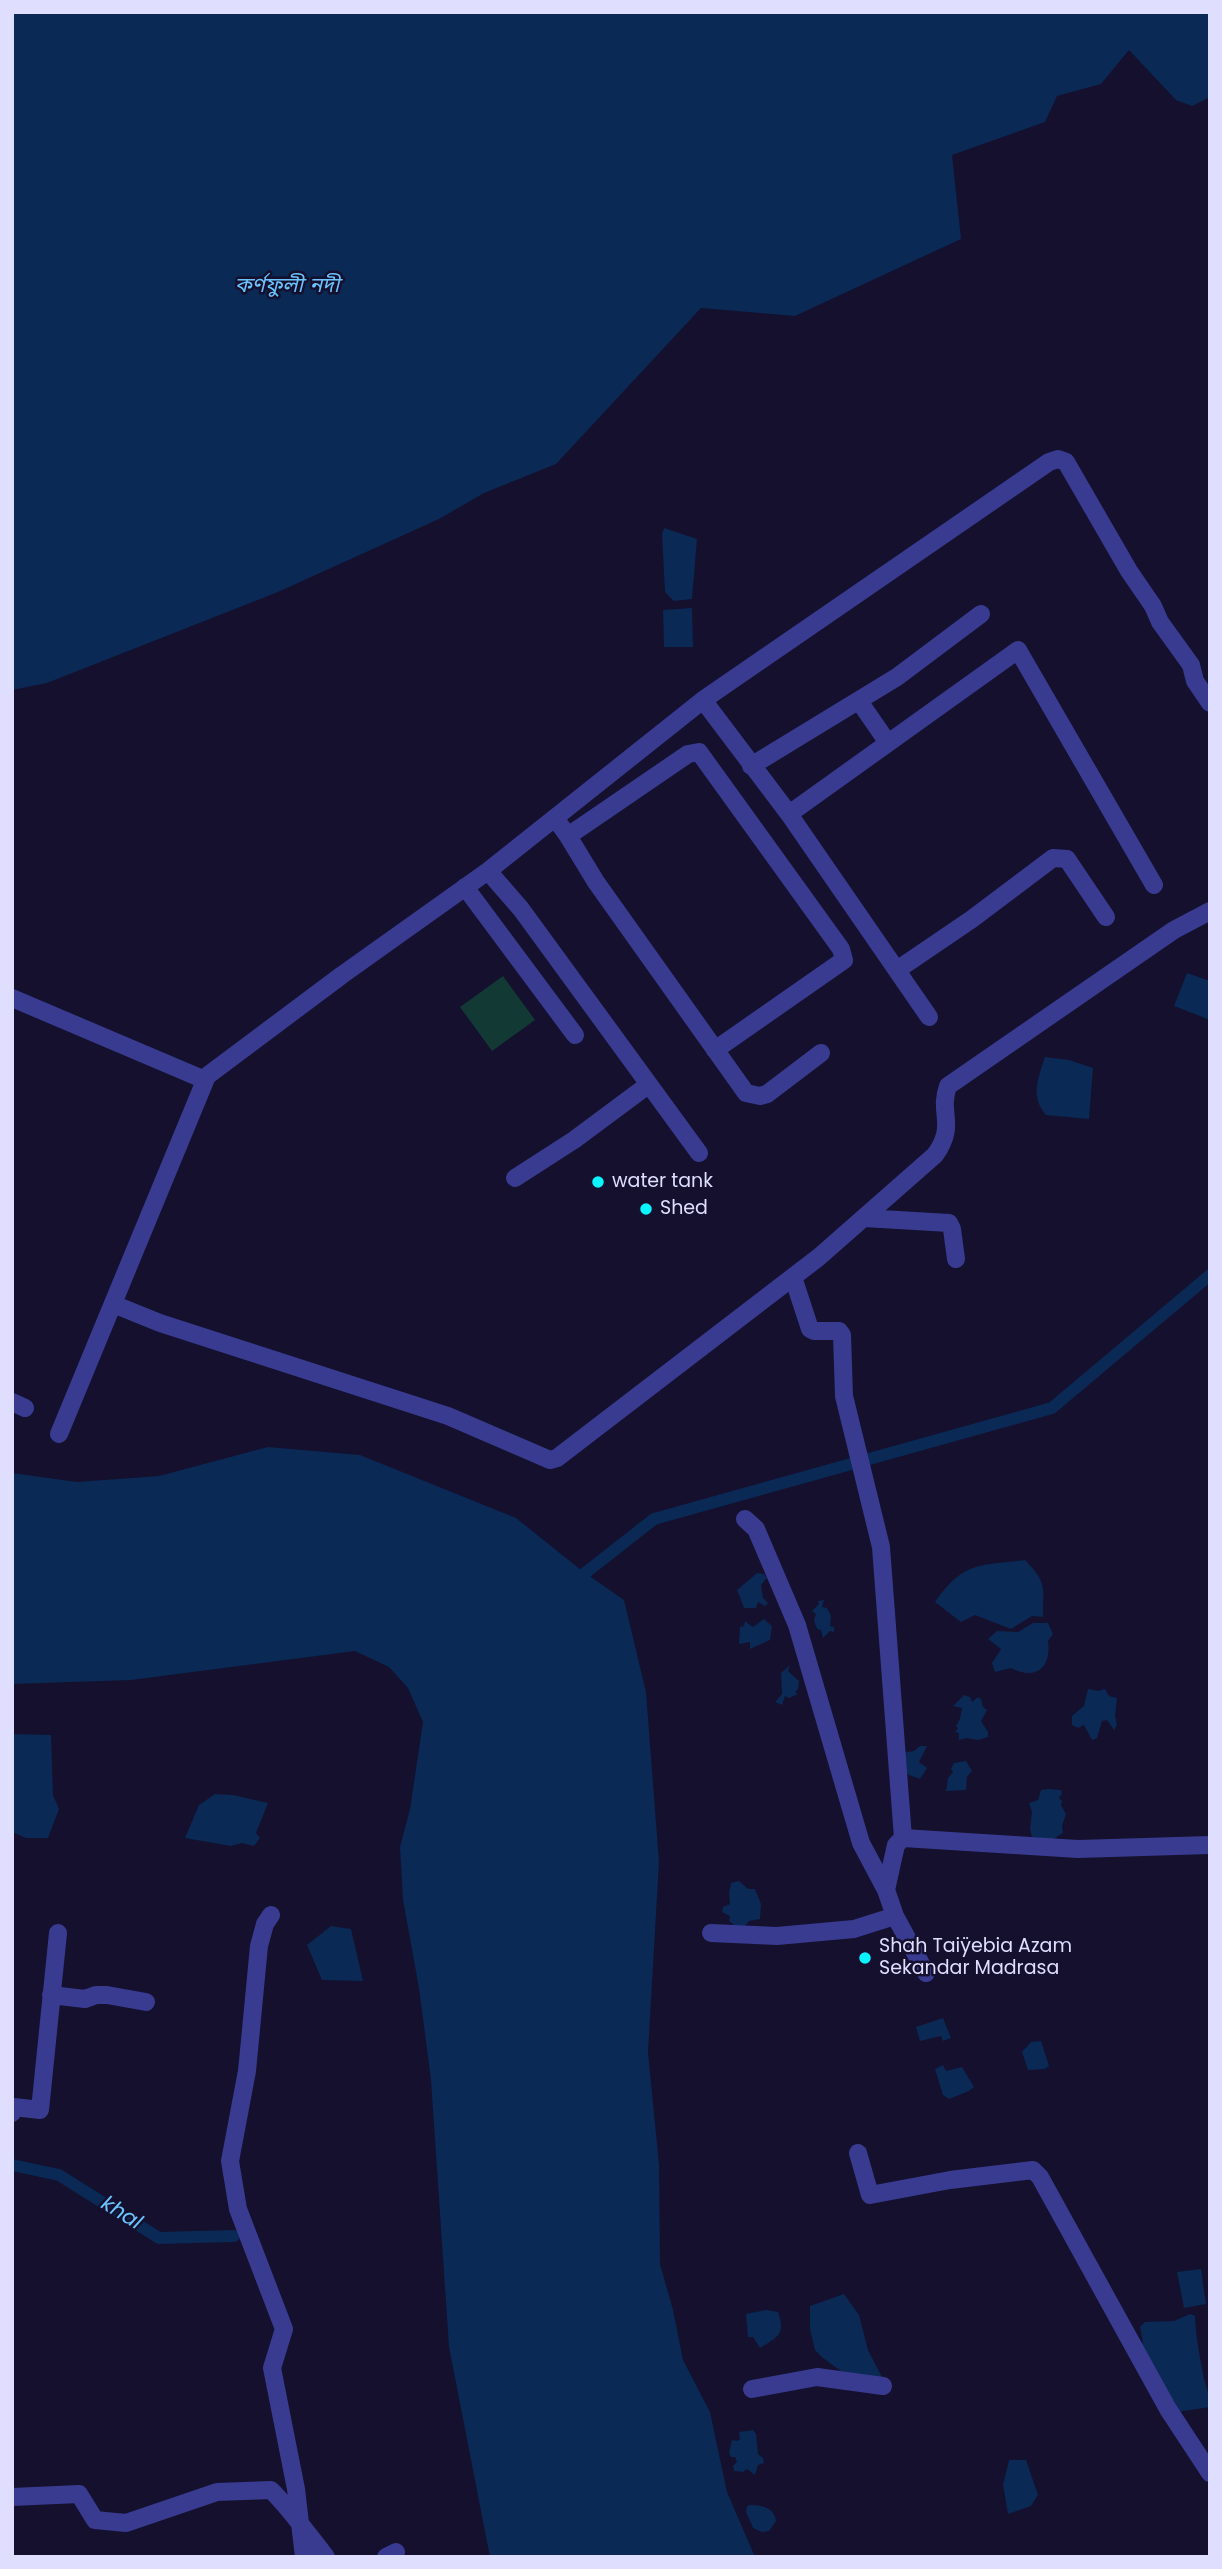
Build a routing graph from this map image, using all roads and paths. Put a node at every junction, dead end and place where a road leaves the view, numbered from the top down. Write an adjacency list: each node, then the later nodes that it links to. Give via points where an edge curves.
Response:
1 (981, 614): 3 (street)
2 (704, 700): 4 (street, via 1058,459 1066,462); 6 (street); 8 (street)
3 (859, 701): 5 (street); 6 (street)
4 (1210, 703)
5 (888, 743): 7 (street); 11 (street, via 1018,650)
6 (751, 766): 7 (street)
7 (789, 814): 15 (street)
8 (555, 818): 9 (street); 10 (street)
9 (568, 836): 19 (street); 19 (street, via 688,754 699,752 841,949 844,960)
10 (488, 871): 12 (street); 22 (street, via 521,909)
11 (1154, 885)
12 (465, 887): 18 (street); 21 (street)
13 (1210, 911): 25 (street, via 1164,937 948,1086 946,1137 941,1147)
14 (1106, 917): 15 (street, via 1067,859 1053,858)
15 (897, 970): 17 (street)
16 (12, 998): 21 (street)
17 (929, 1017)
18 (575, 1035)
19 (715, 1050): 20 (street, via 746,1093 760,1096)
20 (821, 1053)
21 (205, 1080): 28 (street)
22 (648, 1085): 23 (street); 24 (street)
23 (699, 1153)
24 (515, 1178)
25 (864, 1218): 26 (street, via 949,1223); 27 (street)
26 (956, 1259)
27 (793, 1277): 28 (street, via 550,1460 448,1416); 31 (street, via 810,1329 842,1335 844,1396 881,1547)
28 (113, 1304): 29 (street)
29 (59, 1434)
30 (745, 1519): 33 (street, via 756,1529 797,1625 861,1843)
31 (903, 1838): 32 (street, via 1079,1849); 33 (street, via 896,1845)
32 (1210, 1845)
33 (886, 1890): 35 (street)
34 (271, 1915): 47 (street, via 259,1946 247,2071 230,2161 238,2210 284,2329 272,2368)
35 (895, 1916): 37 (street, via 854,1928 777,1936); 38 (street)
36 (58, 1933): 39 (street)
37 (711, 1933)
38 (926, 1973)
39 (51, 1995): 40 (street, via 85,1999 107,1995); 41 (street, via 40,2110 14,2107)
40 (146, 2001)
41 (12, 2113)
42 (858, 2153): 45 (street, via 870,2195 1033,2170 1168,2409)
43 (883, 2386): 44 (street, via 817,2378)
44 (752, 2389)
45 (1210, 2473)
46 (12, 2497): 47 (street, via 79,2494 95,2520 126,2523 217,2492 271,2490)
47 (302, 2528): 48 (street); 49 (street)
48 (304, 2557)
49 (326, 2557)

